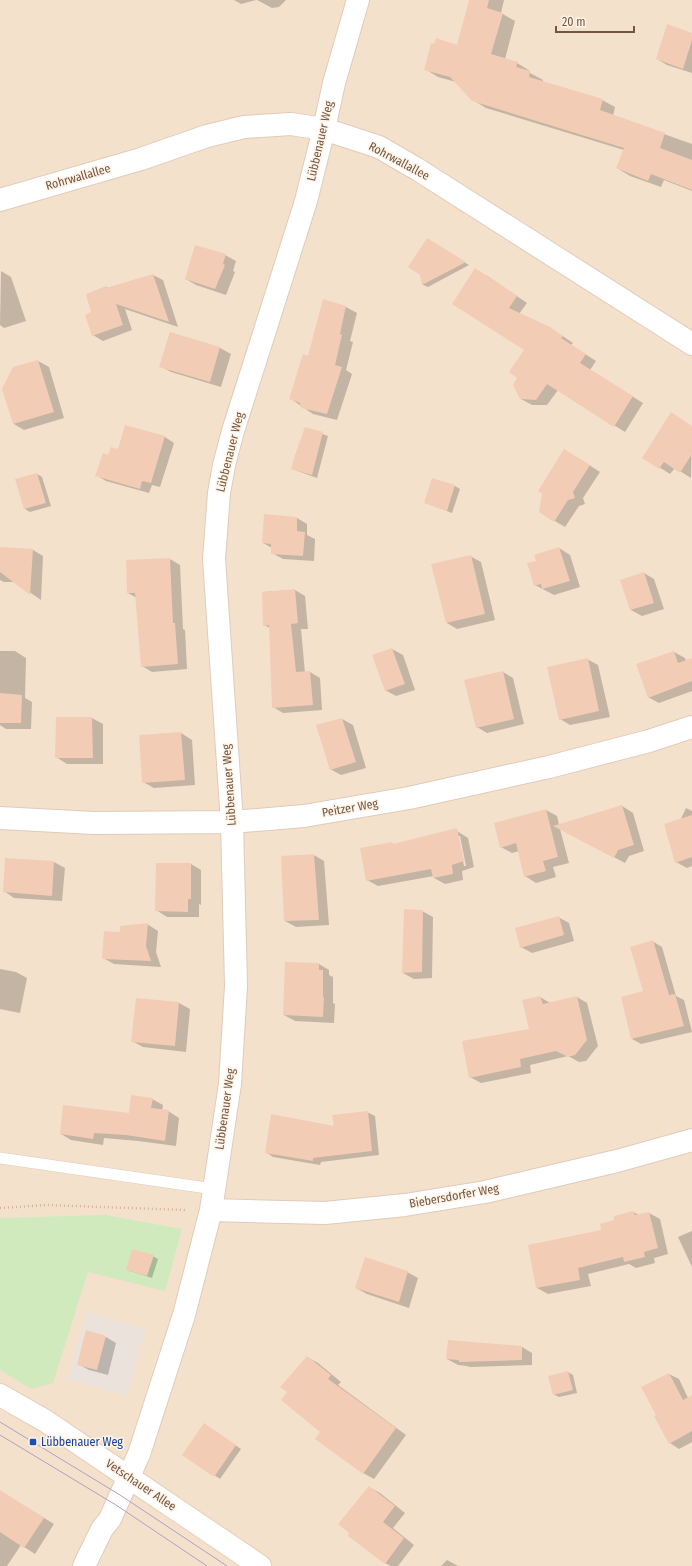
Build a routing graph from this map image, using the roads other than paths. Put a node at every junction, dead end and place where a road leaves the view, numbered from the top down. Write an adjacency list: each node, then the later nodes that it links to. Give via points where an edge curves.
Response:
1 (358, 0): 2 (street, Lübbenauer Weg, via 334,83)
2 (324, 129): 3 (street, Rohrwallallee, via 291,124 244,127); 4 (street, Rohrwallallee, via 379,147 418,169); 7 (street, Lübbenauer Weg, via 306,201 233,431 219,493 214,559)
3 (0, 200)
4 (692, 344)
5 (692, 727): 7 (street, Peitzer Weg, via 548,767 408,798 304,816)
6 (0, 818): 7 (street, Peitzer Weg, via 94,823)
7 (232, 822): 10 (street, Lübbenauer Weg, via 236,986 230,1084)
8 (692, 1140): 11 (street, Biebersdorfer Weg, via 617,1161 485,1192 405,1205 325,1213)
9 (0, 1158): 10 (lane)
10 (214, 1189): 11 (street, Lübbenauer Weg)
11 (211, 1210): 13 (street, Lübbenauer Weg, via 184,1315 139,1454)
12 (0, 1395): 13 (street, Vetschauer Allee, via 44,1420)
13 (129, 1476): 14 (street, Lübbenauer Weg, via 110,1519 102,1529); 15 (street, Vetschauer Allee)
14 (84, 1566)
15 (260, 1566)

